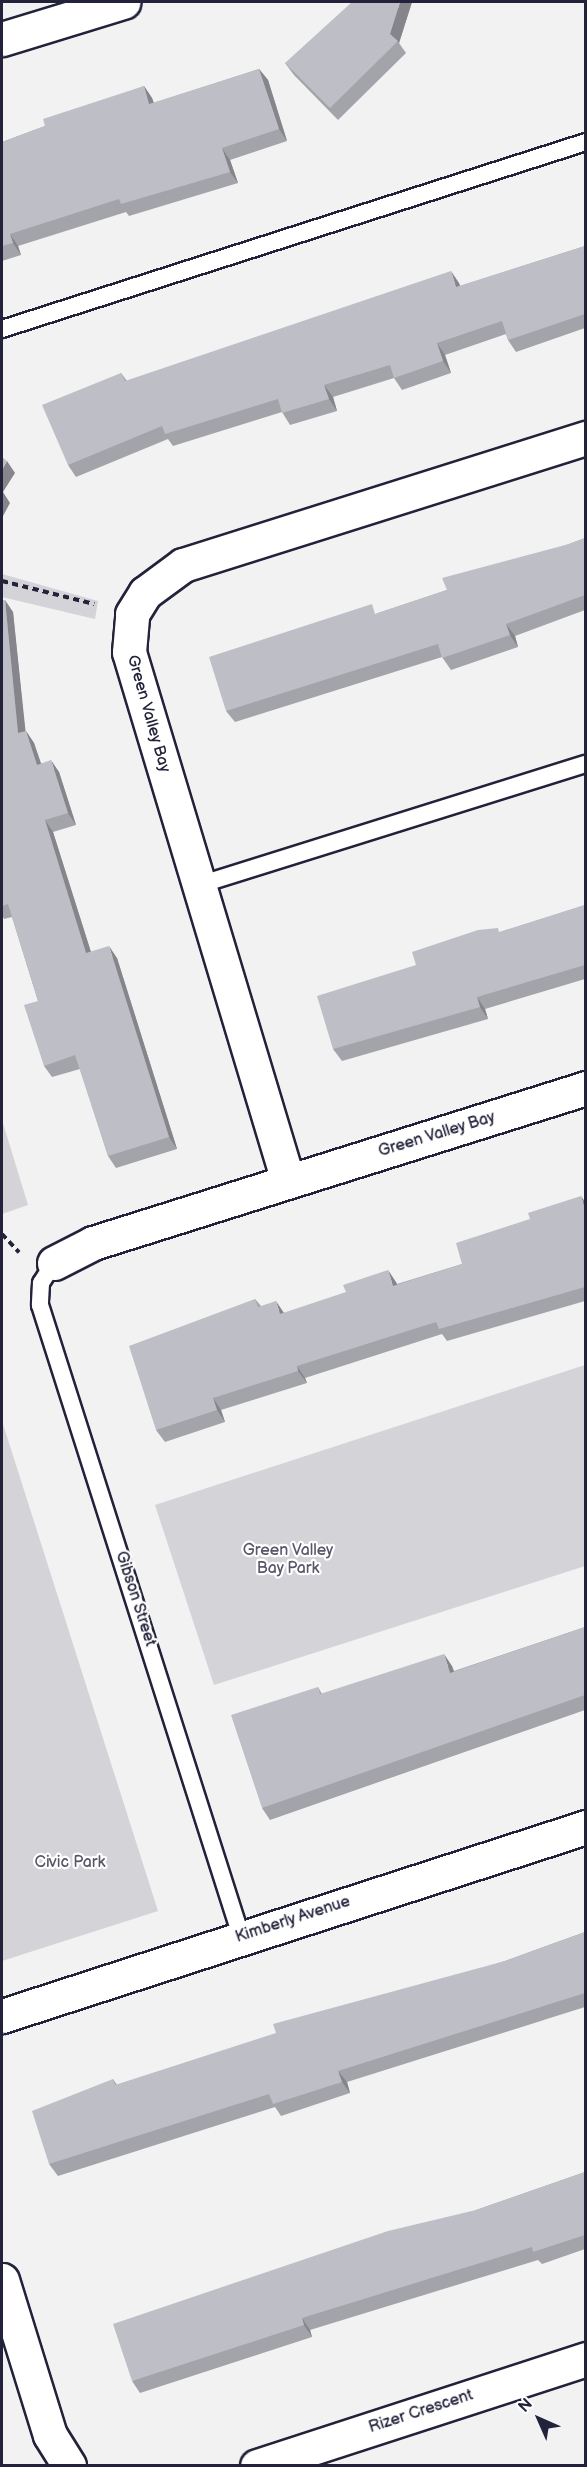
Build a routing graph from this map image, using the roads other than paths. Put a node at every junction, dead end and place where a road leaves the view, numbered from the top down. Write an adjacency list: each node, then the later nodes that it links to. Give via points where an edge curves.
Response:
1 (123, 2): 2 (street)
2 (2, 39)
3 (585, 142): 4 (lane)
4 (2, 329)
5 (585, 438): 7 (street, Green Valley Bay, via 183,565 145,593 132,614 129,652)
6 (585, 764): 7 (lane)
7 (199, 885): 9 (street, Green Valley Bay)
8 (585, 1088): 9 (street, Green Valley Bay)
9 (288, 1181): 10 (street, Green Valley Bay, via 93,1243)
10 (54, 1263): 12 (lane, Gibson Street, via 41,1283 40,1305)
11 (585, 1827): 12 (street, Kimberly Avenue)
12 (241, 1936): 13 (street, Kimberly Avenue)
13 (2, 2016)
14 (2, 2280): 16 (street, via 50,2435)
15 (585, 2359): 17 (street, Rizer Crescent)
16 (69, 2466)
17 (257, 2466)

